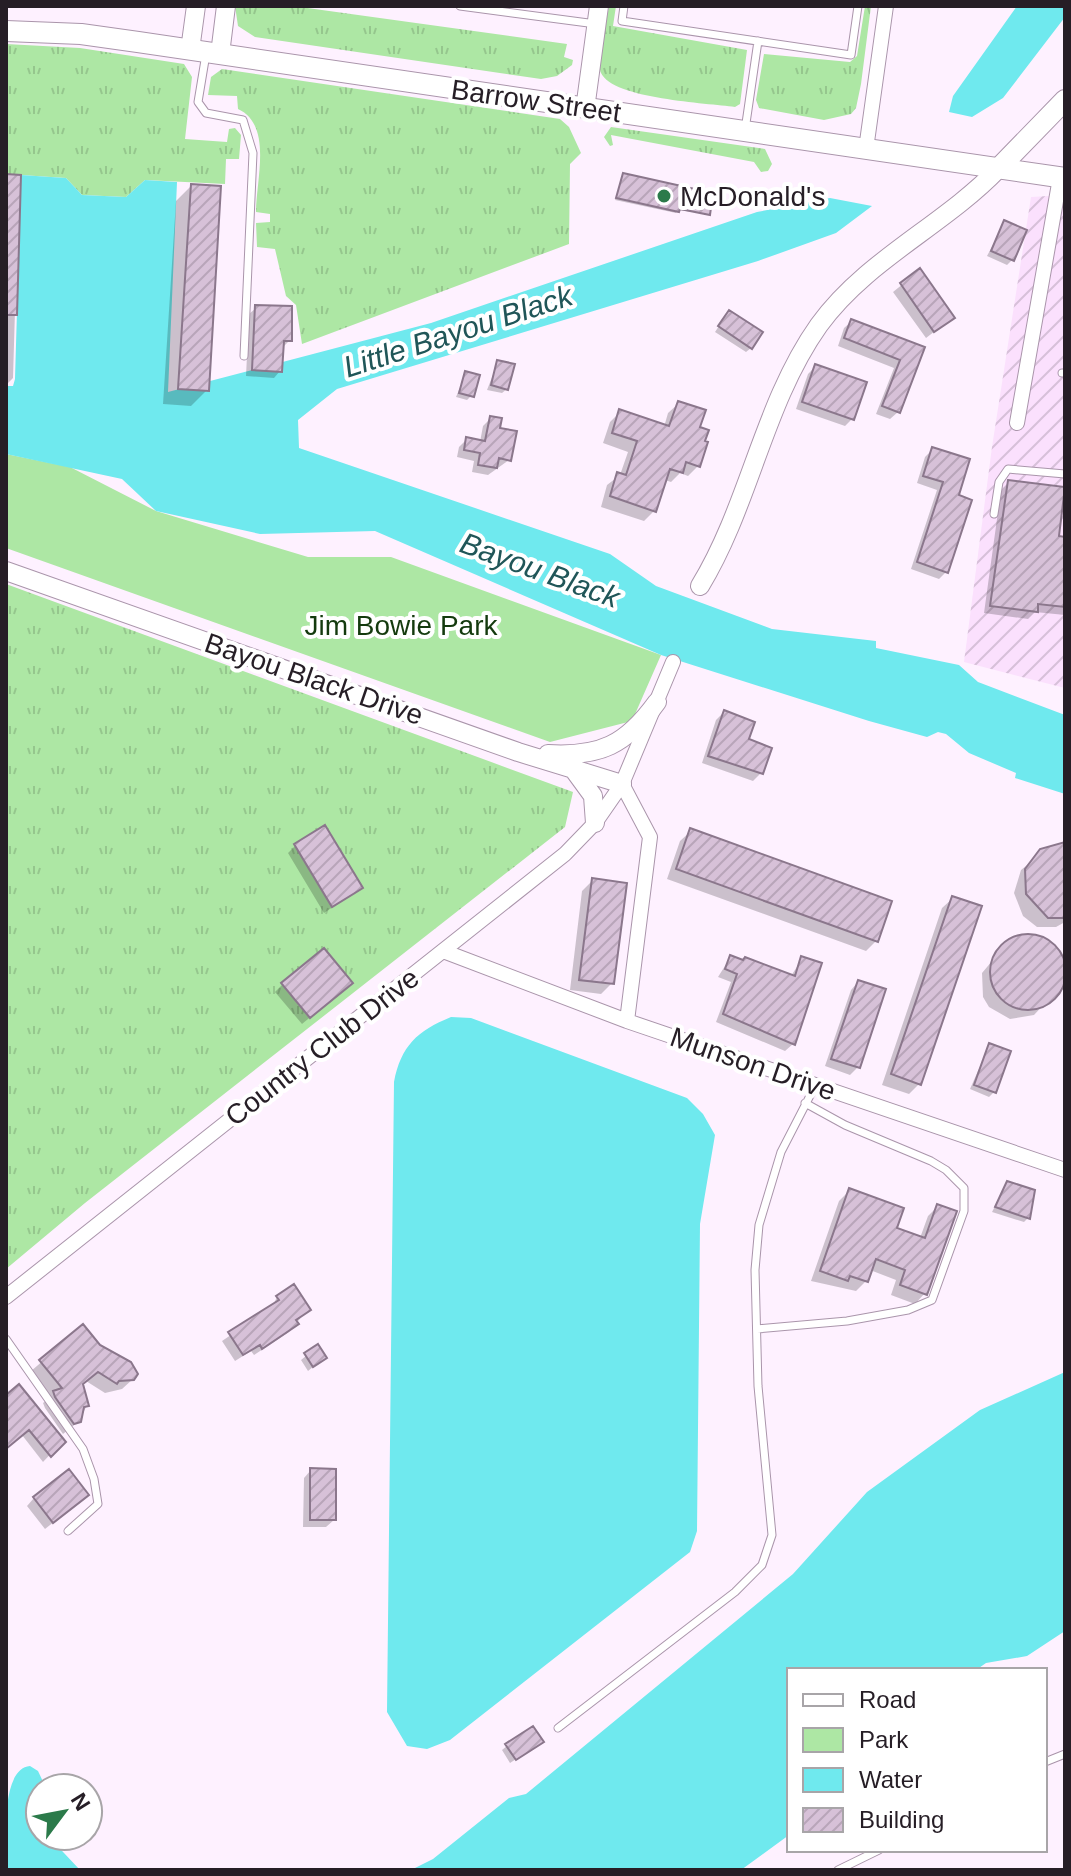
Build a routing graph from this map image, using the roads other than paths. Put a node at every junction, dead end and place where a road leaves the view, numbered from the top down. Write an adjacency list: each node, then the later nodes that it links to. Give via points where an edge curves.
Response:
1 (196, 6): 10 (street)
2 (226, 6): 10 (street)
3 (460, 6): 7 (lane)
4 (624, 6): 9 (lane, via 622,21)
5 (858, 6): 9 (lane, via 851,55)
6 (886, 6): 14 (street)
7 (598, 15): 12 (street)
8 (6, 31): 10 (main road, Barrow Street, via 81,34)
9 (758, 41): 13 (lane)
10 (205, 52): 12 (main road, Barrow Street); 17 (lane, via 198,102 206,113 243,120 253,153)
11 (1065, 100): 15 (main road)
12 (585, 109): 13 (main road, Barrow Street)
13 (744, 132): 14 (main road, Barrow Street)
14 (866, 149): 15 (main road, Barrow Street)
15 (998, 169): 16 (main road, Barrow Street); 22 (street, via 882,261 820,324 791,370 719,556)
16 (1063, 178): 18 (street)
17 (244, 356)
18 (1017, 423)
19 (1065, 474): 20 (lane, via 1008,469 999,482)
20 (994, 514)
21 (6, 571): 25 (street, Bayou Black Drive)
22 (700, 586)
23 (673, 662): 24 (street, Country Club Drive)
24 (657, 702): 25 (street, via 632,732 584,756); 27 (street, Country Club Drive)
25 (518, 752): 26 (street, Bayou Black Drive)
26 (574, 770): 27 (street, Bayou Black Drive); 28 (street, via 593,796)
27 (622, 784): 28 (street, Country Club Drive); 30 (street, via 650,837)
28 (595, 823): 29 (street, Country Club Drive, via 565,854)
29 (443, 951): 30 (street, Munson Drive); 34 (street, Country Club Drive)
30 (627, 1021): 31 (street, Munson Drive)
31 (815, 1086): 32 (lane); 33 (street, Munson Drive)
32 (805, 1103): 35 (lane, via 781,1152 759,1225); 35 (lane, via 946,1170 964,1188 964,1211 936,1294 924,1305 847,1321)
33 (1065, 1170)
34 (6, 1297)
35 (757, 1329): 38 (lane, via 760,1421 772,1519 762,1565 735,1592)
36 (6, 1339): 37 (lane, via 89,1461 98,1504)
37 (68, 1531)
38 (558, 1728)
39 (875, 1852): 40 (lane)
40 (838, 1870)

